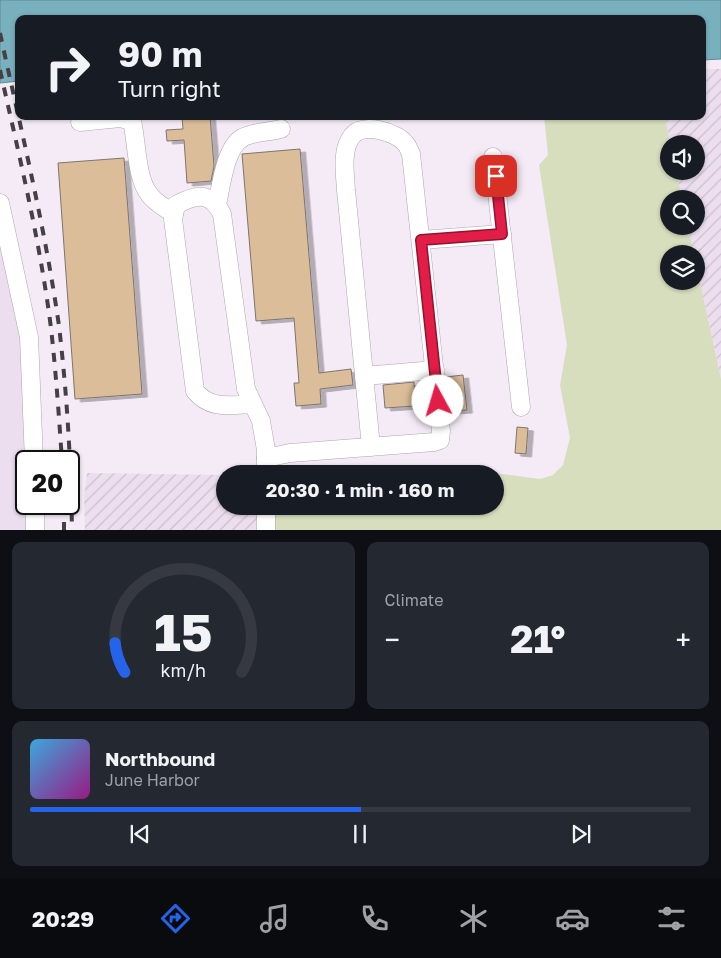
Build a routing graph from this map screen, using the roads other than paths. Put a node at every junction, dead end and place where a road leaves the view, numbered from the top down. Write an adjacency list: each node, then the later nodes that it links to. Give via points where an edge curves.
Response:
1 (100, 120): 3 (street)
2 (128, 120): 8 (street, via 132,121 147,192)
3 (80, 122)
4 (281, 129): 7 (street, via 237,142 229,156)
5 (493, 157): 9 (street)
6 (0, 203): 16 (street, via 29,337)
7 (217, 204): 8 (street, via 208,197 192,197 176,205); 13 (street, via 222,214 246,389)
8 (174, 214): 13 (street, via 195,390 201,399 214,405)
9 (502, 234): 10 (street); 14 (street)
10 (421, 240): 11 (street); 12 (street, via 411,154 405,142 380,130 361,130 353,135 345,160)
11 (435, 370): 12 (street); 15 (street, via 440,440)
12 (364, 376): 15 (street)
13 (253, 404): 17 (street, via 261,420)
14 (521, 408)
15 (371, 447): 17 (street, via 290,453)
16 (34, 450)
17 (266, 460)
18 (35, 515): 20 (street)
19 (266, 515): 21 (street)
20 (35, 530)
21 (266, 530)

